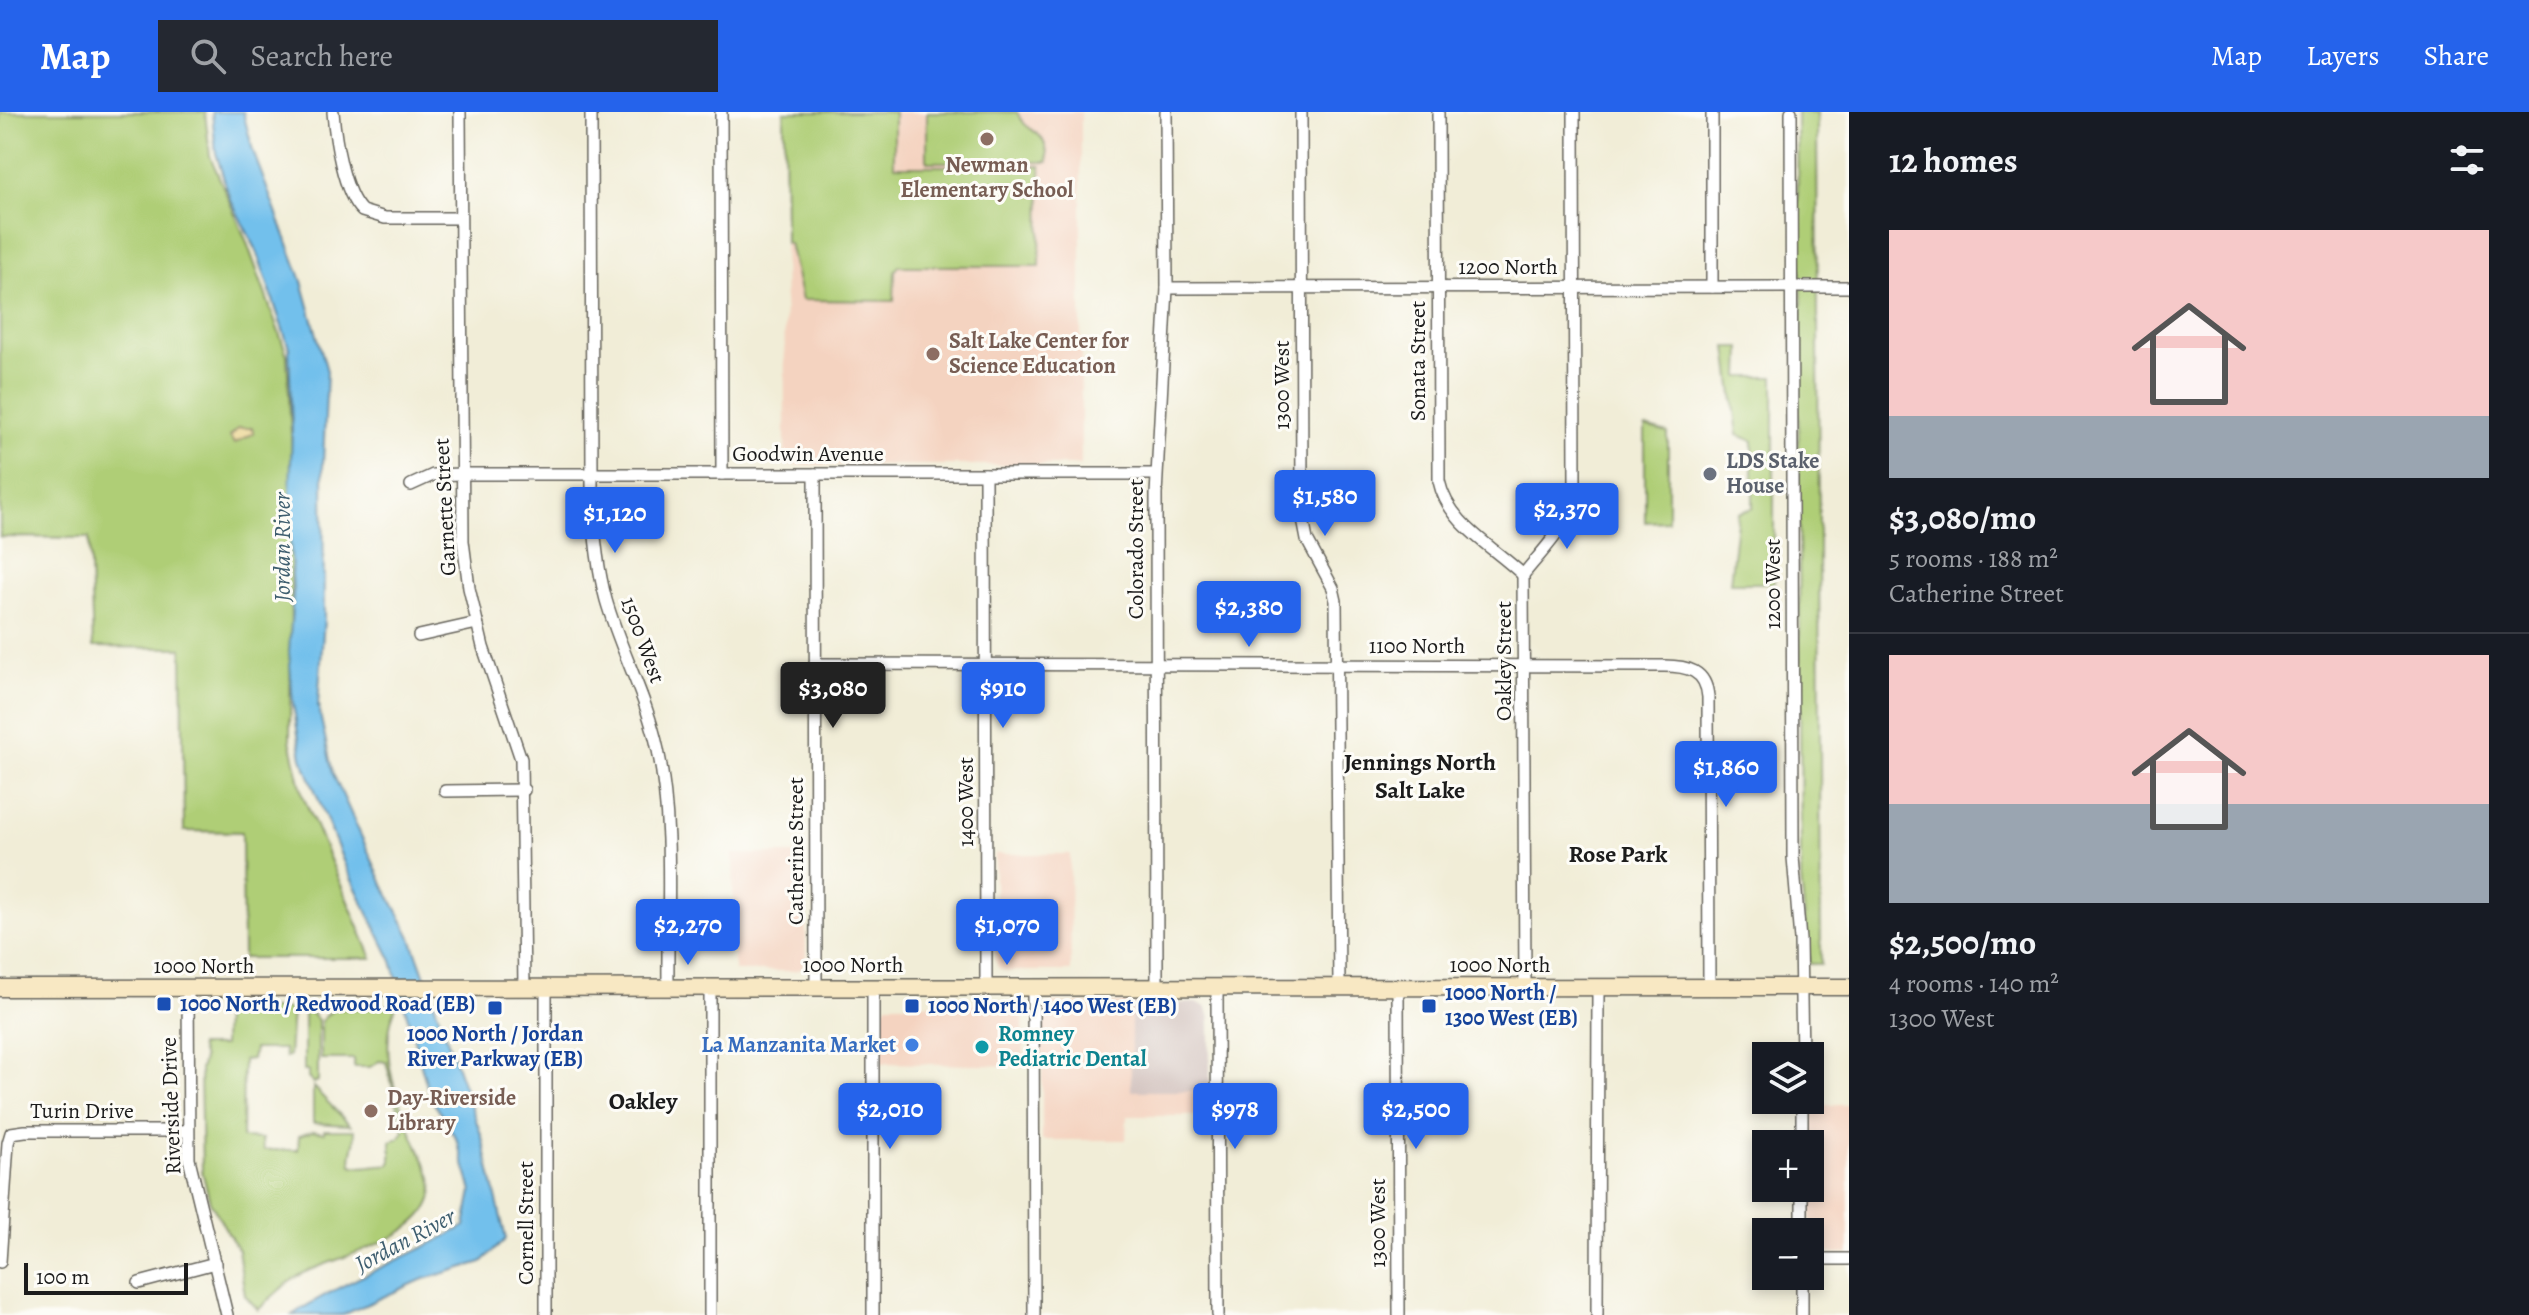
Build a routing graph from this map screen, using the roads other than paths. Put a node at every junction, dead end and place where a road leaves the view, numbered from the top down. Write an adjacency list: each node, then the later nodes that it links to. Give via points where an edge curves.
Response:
1 (333, 112): 11 (street, via 345,173 362,211 385,218)
2 (460, 112): 11 (street, Garnette Street)
3 (591, 112): 20 (street, 1500 West)
4 (721, 112): 21 (street)
5 (1166, 112): 16 (street, Colorado Street)
6 (1301, 112): 17 (street, 1300 West)
7 (1438, 112): 18 (street, Sonata Street)
8 (1574, 112): 12 (street, Oakley Street)
9 (1712, 112): 13 (street)
10 (1791, 112): 14 (street, 1200 West)
11 (460, 218): 19 (street, Garnette Street)
12 (1575, 287): 13 (street, 1200 North); 18 (street, 1200 North); 26 (street, Oakley Street, via 1574,500 1563,529)
13 (1712, 287): 14 (street, 1200 North)
14 (1794, 287): 15 (street, 1200 North); 48 (street, 1200 West, via 1793,857)
15 (1849, 287)
16 (1167, 288): 17 (street, 1200 North); 24 (street, Colorado Street)
17 (1302, 288): 18 (street, 1200 North); 33 (street, 1300 West, via 1302,514 1312,552 1335,593)
18 (1438, 288): 26 (street, Sonata Street, via 1441,490 1459,520)
19 (461, 474): 20 (street, Goodwin Avenue); 25 (street, Goodwin Avenue, via 433,475); 27 (street, Garnette Street, via 465,565)
20 (592, 474): 21 (street, Goodwin Avenue); 54 (street, 1500 West, via 595,543 606,600 644,701 662,773)
21 (722, 474): 22 (street, Goodwin Avenue)
22 (815, 474): 23 (street, Goodwin Avenue); 29 (street, Catherine Street)
23 (985, 474): 24 (street, Goodwin Avenue); 30 (street, 1400 West)
24 (1156, 474): 31 (street, Colorado Street)
25 (411, 485)
26 (1523, 575): 32 (street, Oakley Street)
27 (477, 623): 28 (street); 34 (street, Garnette Street, via 518,743)
28 (419, 636)
29 (815, 664): 30 (street, 1100 North); 37 (street, Catherine Street)
30 (985, 664): 31 (street, 1100 North); 39 (street, 1400 West)
31 (1156, 665): 33 (street, 1100 North); 41 (street, Colorado Street)
32 (1524, 666): 33 (street, 1100 North); 45 (street, Oakley Street); 47 (street, 1100 North, via 1683,666 1702,677 1708,697)
33 (1336, 667): 43 (street, 1300 West)
34 (524, 790): 35 (street); 52 (street, Garnette Street)
35 (445, 791)
36 (710, 987): 37 (street, 1000 North); 54 (street, 1000 North); 65 (street)
37 (816, 987): 38 (street, 1000 North)
38 (873, 987): 39 (street, 1000 North); 66 (street)
39 (986, 987): 40 (street, 1000 North)
40 (1033, 987): 41 (street, 1000 North); 67 (street)
41 (1157, 987): 42 (street, 1000 North)
42 (1217, 987): 43 (street, 1000 North); 68 (street)
43 (1339, 987): 44 (street, 1000 North)
44 (1398, 987): 45 (street, 1000 North); 69 (street, 1300 West)
45 (1525, 987): 46 (street, 1000 North)
46 (1598, 987): 47 (street, 1000 North); 70 (street)
47 (1709, 987): 48 (street, 1000 North)
48 (1801, 987): 49 (street, 1000 North); 55 (street, 1200 West)
49 (1849, 987)
50 (0, 988): 51 (street, 1000 North)
51 (188, 988): 52 (street, 1000 North); 56 (street, Riverside Drive)
52 (524, 988): 53 (street, 1000 North)
53 (546, 988): 54 (street, 1000 North); 64 (street, Cornell Street)
54 (668, 988)
55 (1802, 1042)
56 (188, 1131): 59 (street, Turin Drive, via 11,1133); 60 (street, Riverside Drive, via 190,1170)
57 (1824, 1259): 58 (street)
58 (1849, 1259)
59 (0, 1262)
60 (215, 1263): 61 (street); 63 (street, Riverside Drive)
61 (139, 1283)
62 (1802, 1290): 71 (street)
63 (227, 1315)
64 (546, 1315)
65 (710, 1315)
66 (873, 1315)
67 (1034, 1315)
68 (1218, 1315)
69 (1399, 1315)
70 (1597, 1315)
71 (1802, 1315)

